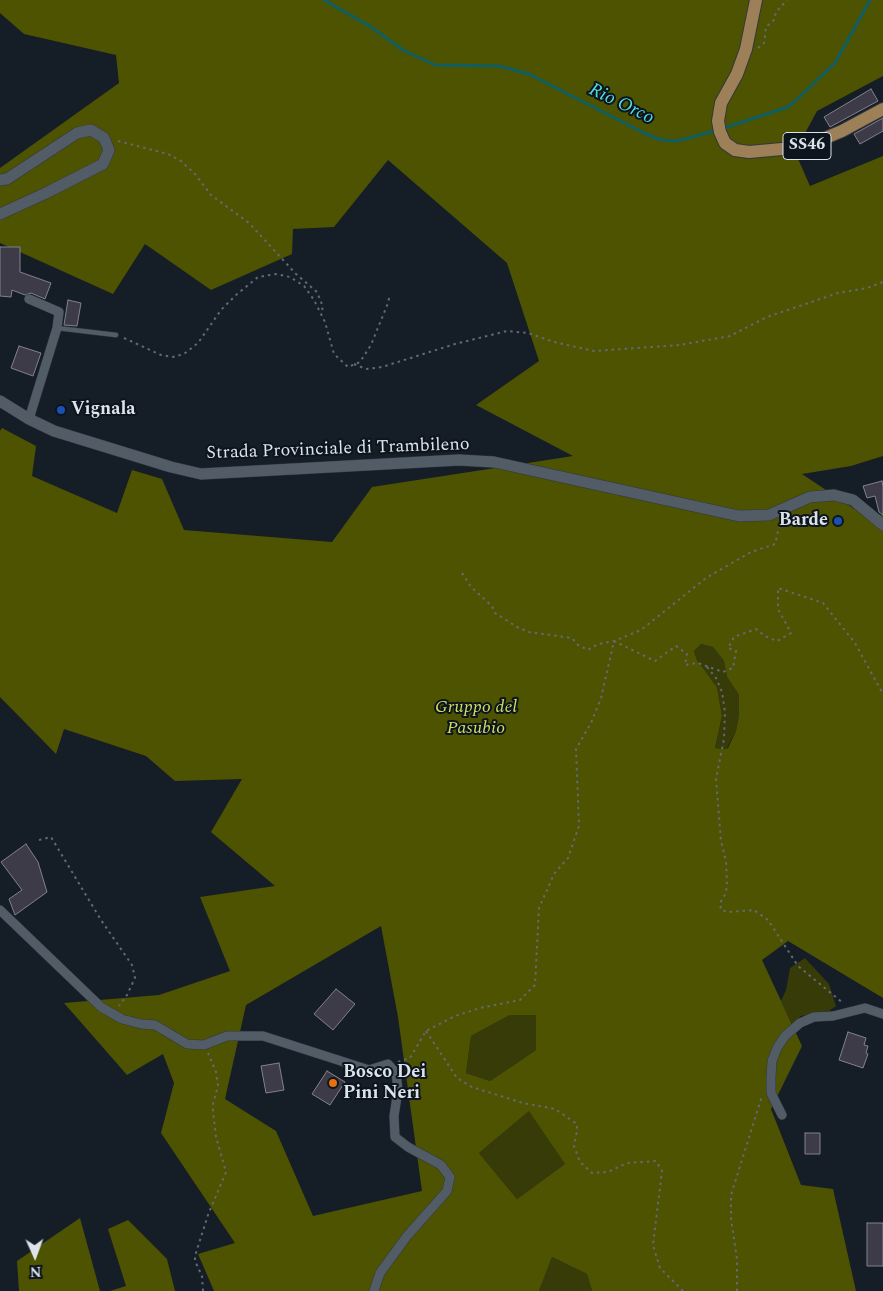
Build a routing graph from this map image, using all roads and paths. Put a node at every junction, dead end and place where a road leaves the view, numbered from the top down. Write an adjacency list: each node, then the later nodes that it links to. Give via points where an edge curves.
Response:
1 (756, 0): 4 (main road, SS46, via 746,49 722,103 718,120 725,143 735,150 749,152 804,147)
2 (787, 0): 3 (path, via 766,27 764,43)
3 (756, 52)
4 (883, 109)
5 (104, 138): 6 (street, via 91,130 77,133 7,179); 7 (street, via 109,150 103,164); 11 (path, via 168,154 181,161 211,194 249,223 317,292 323,307)
6 (0, 180)
7 (0, 214)
8 (883, 282): 14 (path, via 776,314 730,336 680,345 594,351 528,333 507,331 382,367 366,369)
9 (390, 294): 14 (path, via 371,345 360,362)
10 (29, 299): 12 (street, via 59,312)
11 (321, 313): 13 (path, via 304,286 290,277 276,274 258,277 236,295 198,343 184,354 173,357 161,355); 14 (path, via 334,354 348,367)
12 (57, 328): 13 (lane); 16 (street)
13 (116, 335)
14 (354, 364)
15 (0, 401): 16 (street, Strada Provinciale di Trambileno)
16 (29, 419): 17 (street, Strada Provinciale di Trambileno, via 54,431 171,468 201,474 459,460 494,462 739,516 769,515)
17 (784, 508): 18 (street, Strada Provinciale di Trambileno, via 810,497 834,496 853,500); 20 (path, via 775,544 751,552 706,578 641,630)
18 (883, 525)
19 (462, 572): 20 (path, via 471,587 496,613 517,627 529,632 572,638 588,650)
20 (614, 641): 21 (path, via 655,661 676,646 687,654 685,665 698,663); 28 (path, via 601,698 576,749 579,826 568,858 554,874 540,908 535,985 520,1000 455,1016)
21 (707, 667): 22 (path, via 723,672 733,668 736,651 728,648 734,636 756,629 777,641 791,633 778,609 778,588 823,603 855,644); 25 (path, via 722,692 725,712 716,779 727,882 721,910 754,910 768,920 798,966)
22 (883, 694)
23 (39, 840): 26 (path, via 50,837 132,965 134,978 128,995)
24 (0, 910): 26 (street, via 101,1007)
25 (853, 1010): 27 (street, via 865,1008); 31 (street, via 800,1023 777,1048)
26 (113, 1014): 29 (street, via 122,1020 155,1025 187,1044)
27 (883, 1014)
28 (426, 1031): 30 (path, via 410,1058); 35 (path, via 457,1078 472,1087 555,1109 576,1124 574,1146 580,1162 592,1174 608,1172 627,1163 656,1161 662,1171 653,1245 660,1268)
29 (204, 1045): 30 (street, via 228,1036 263,1036 369,1070); 33 (path, via 216,1072 218,1086 213,1111 226,1172 195,1256)
30 (388, 1064): 34 (street, via 396,1073 398,1090 394,1116 396,1137 441,1165 450,1177 447,1192 407,1236 380,1273)
31 (771, 1077): 32 (street, via 771,1093); 36 (path, via 731,1195)
32 (782, 1115)
33 (203, 1291)
34 (374, 1291)
35 (683, 1291)
36 (737, 1291)

